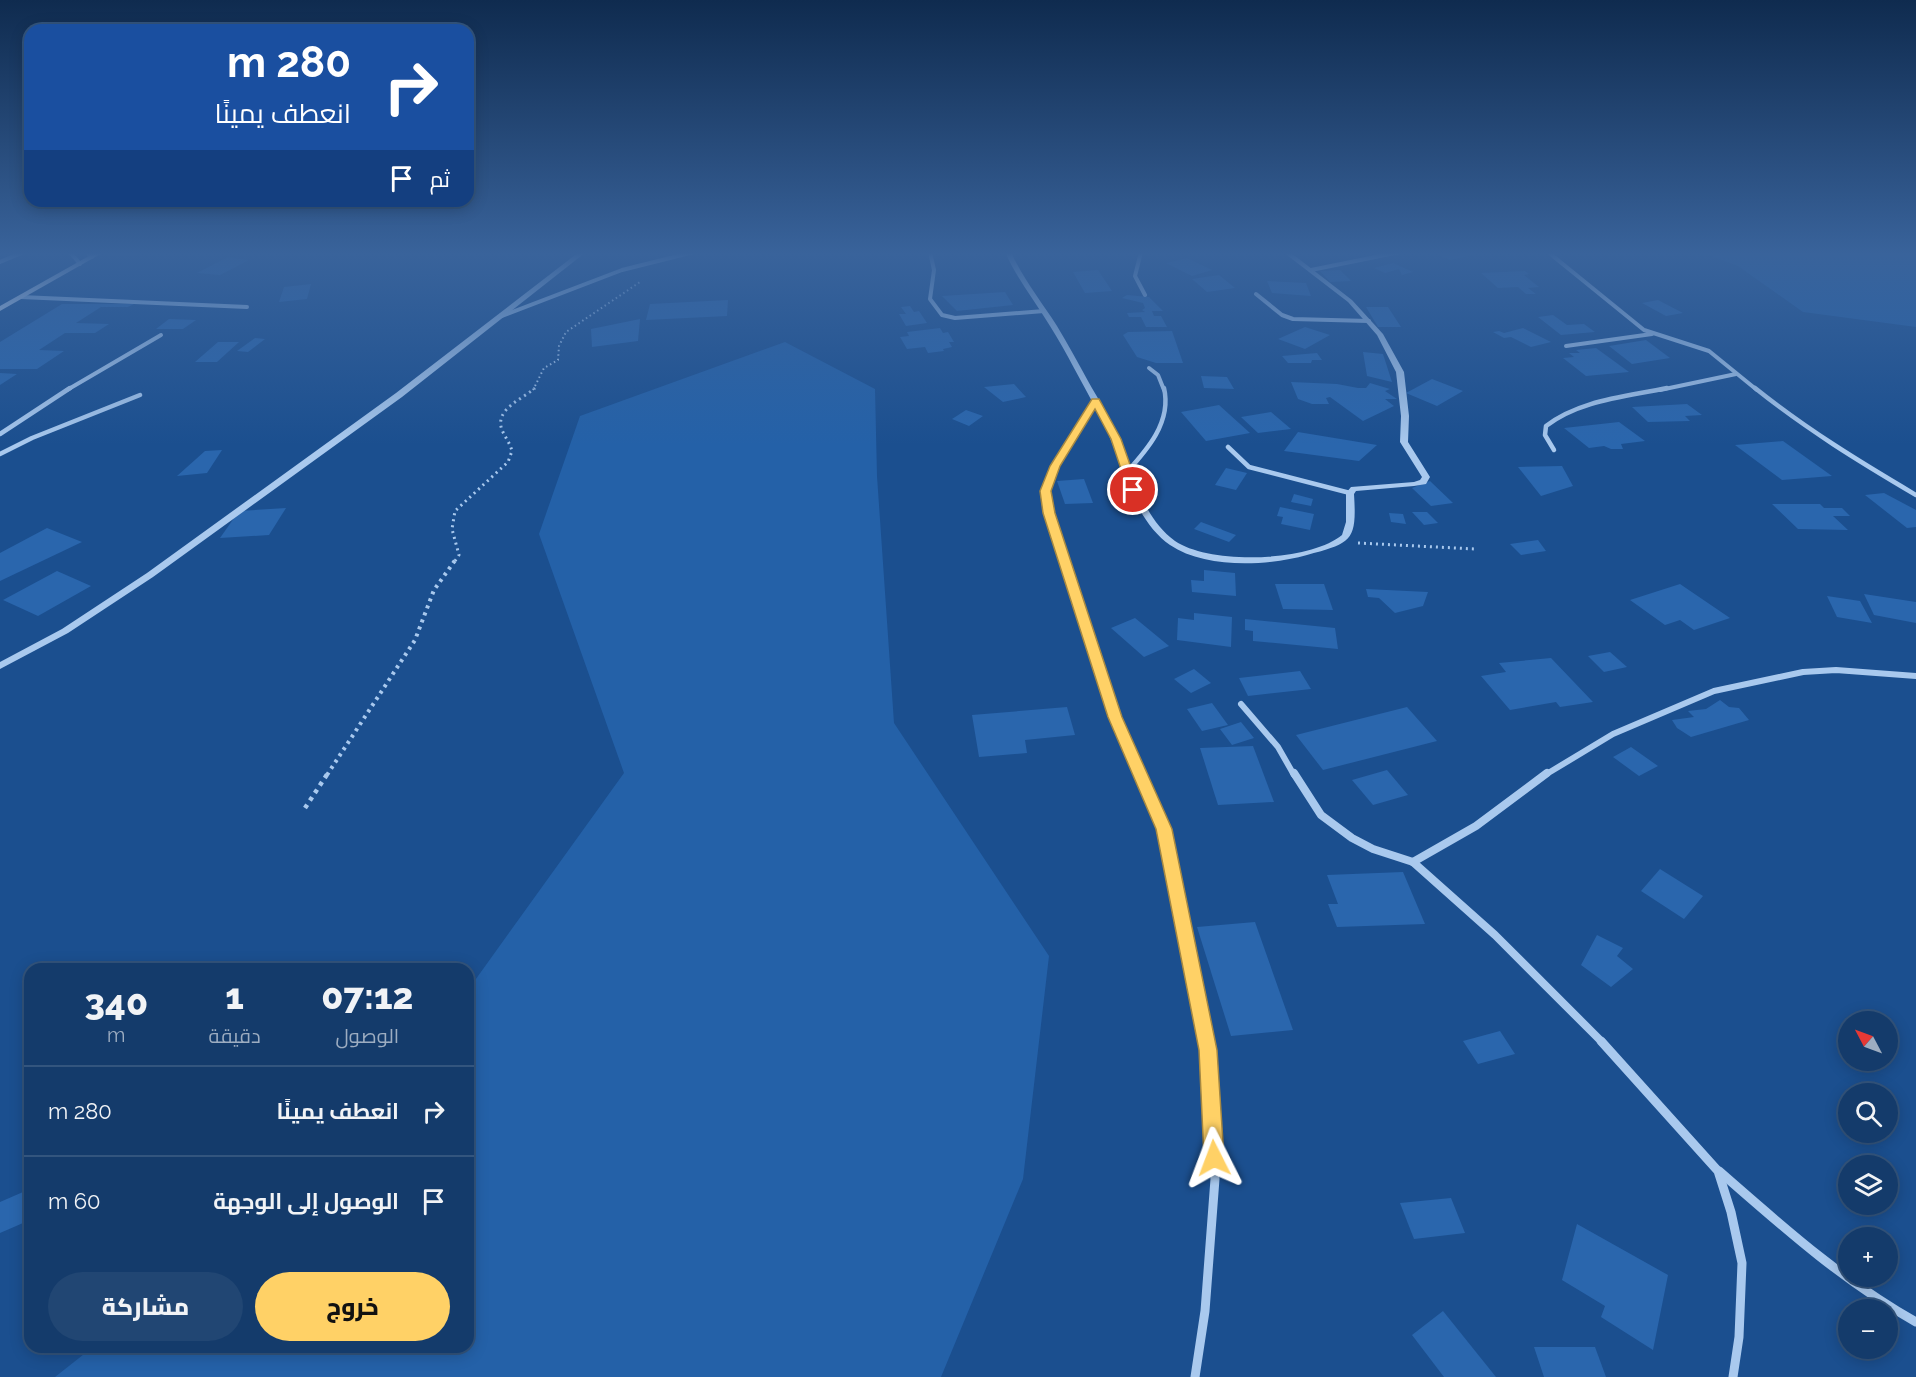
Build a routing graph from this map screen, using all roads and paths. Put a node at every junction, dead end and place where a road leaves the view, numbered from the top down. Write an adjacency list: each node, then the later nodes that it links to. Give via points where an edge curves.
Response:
1 (501, 316): 9 (street)
2 (589, 316): 30 (path, via 566,332 558,360 543,369 539,384 500,419 511,456 454,511 451,531 459,555 434,590 415,640)
3 (947, 316): 4 (street)
4 (977, 316)
5 (1047, 316): 17 (street)
6 (1285, 316): 10 (street)
7 (1364, 316): 10 (street)
8 (1627, 316): 11 (street)
9 (496, 318): 27 (street, via 399,395 150,575 65,631)
10 (1369, 321): 23 (street, via 1400,372 1404,442 1426,477 1414,484 1354,489)
11 (1654, 334): 13 (street); 15 (street, via 1709,351)
12 (161, 336): 18 (street, via 63,392)
13 (1566, 346)
14 (1149, 368): 22 (street, via 1163,383 1166,403 1150,447)
15 (1736, 374): 20 (street, via 1584,405 1563,413 1546,426 1545,435); 24 (street, via 1847,455)
16 (140, 395): 21 (street)
17 (1095, 401): 22 (street, via 1116,439); 34 (street, via 1055,466 1046,491 1049,513 1115,717 1164,829 1208,1050 1215,1179 1205,1311)
18 (0, 434)
19 (1228, 447): 23 (street, via 1249,467)
20 (1554, 450)
21 (0, 454)
22 (1126, 473): 25 (street, via 1160,534 1199,556 1226,561 1267,559 1299,555)
23 (1350, 493): 25 (street, via 1352,517 1349,533)
24 (1916, 495)
25 (1342, 542): 26 (path)
26 (1475, 549)
27 (0, 666)
28 (1916, 676): 31 (street, via 1836,670 1803,672 1714,691 1604,739 1560,764 1476,826)
29 (1241, 704): 31 (street, via 1278,747 1321,815 1373,849)
30 (305, 808)
31 (1413, 862): 32 (street, via 1563,1001)
32 (1718, 1171): 33 (street, via 1837,1271 1884,1305); 35 (street, via 1742,1263)
33 (1916, 1322)
34 (1195, 1377)
35 (1733, 1377)

